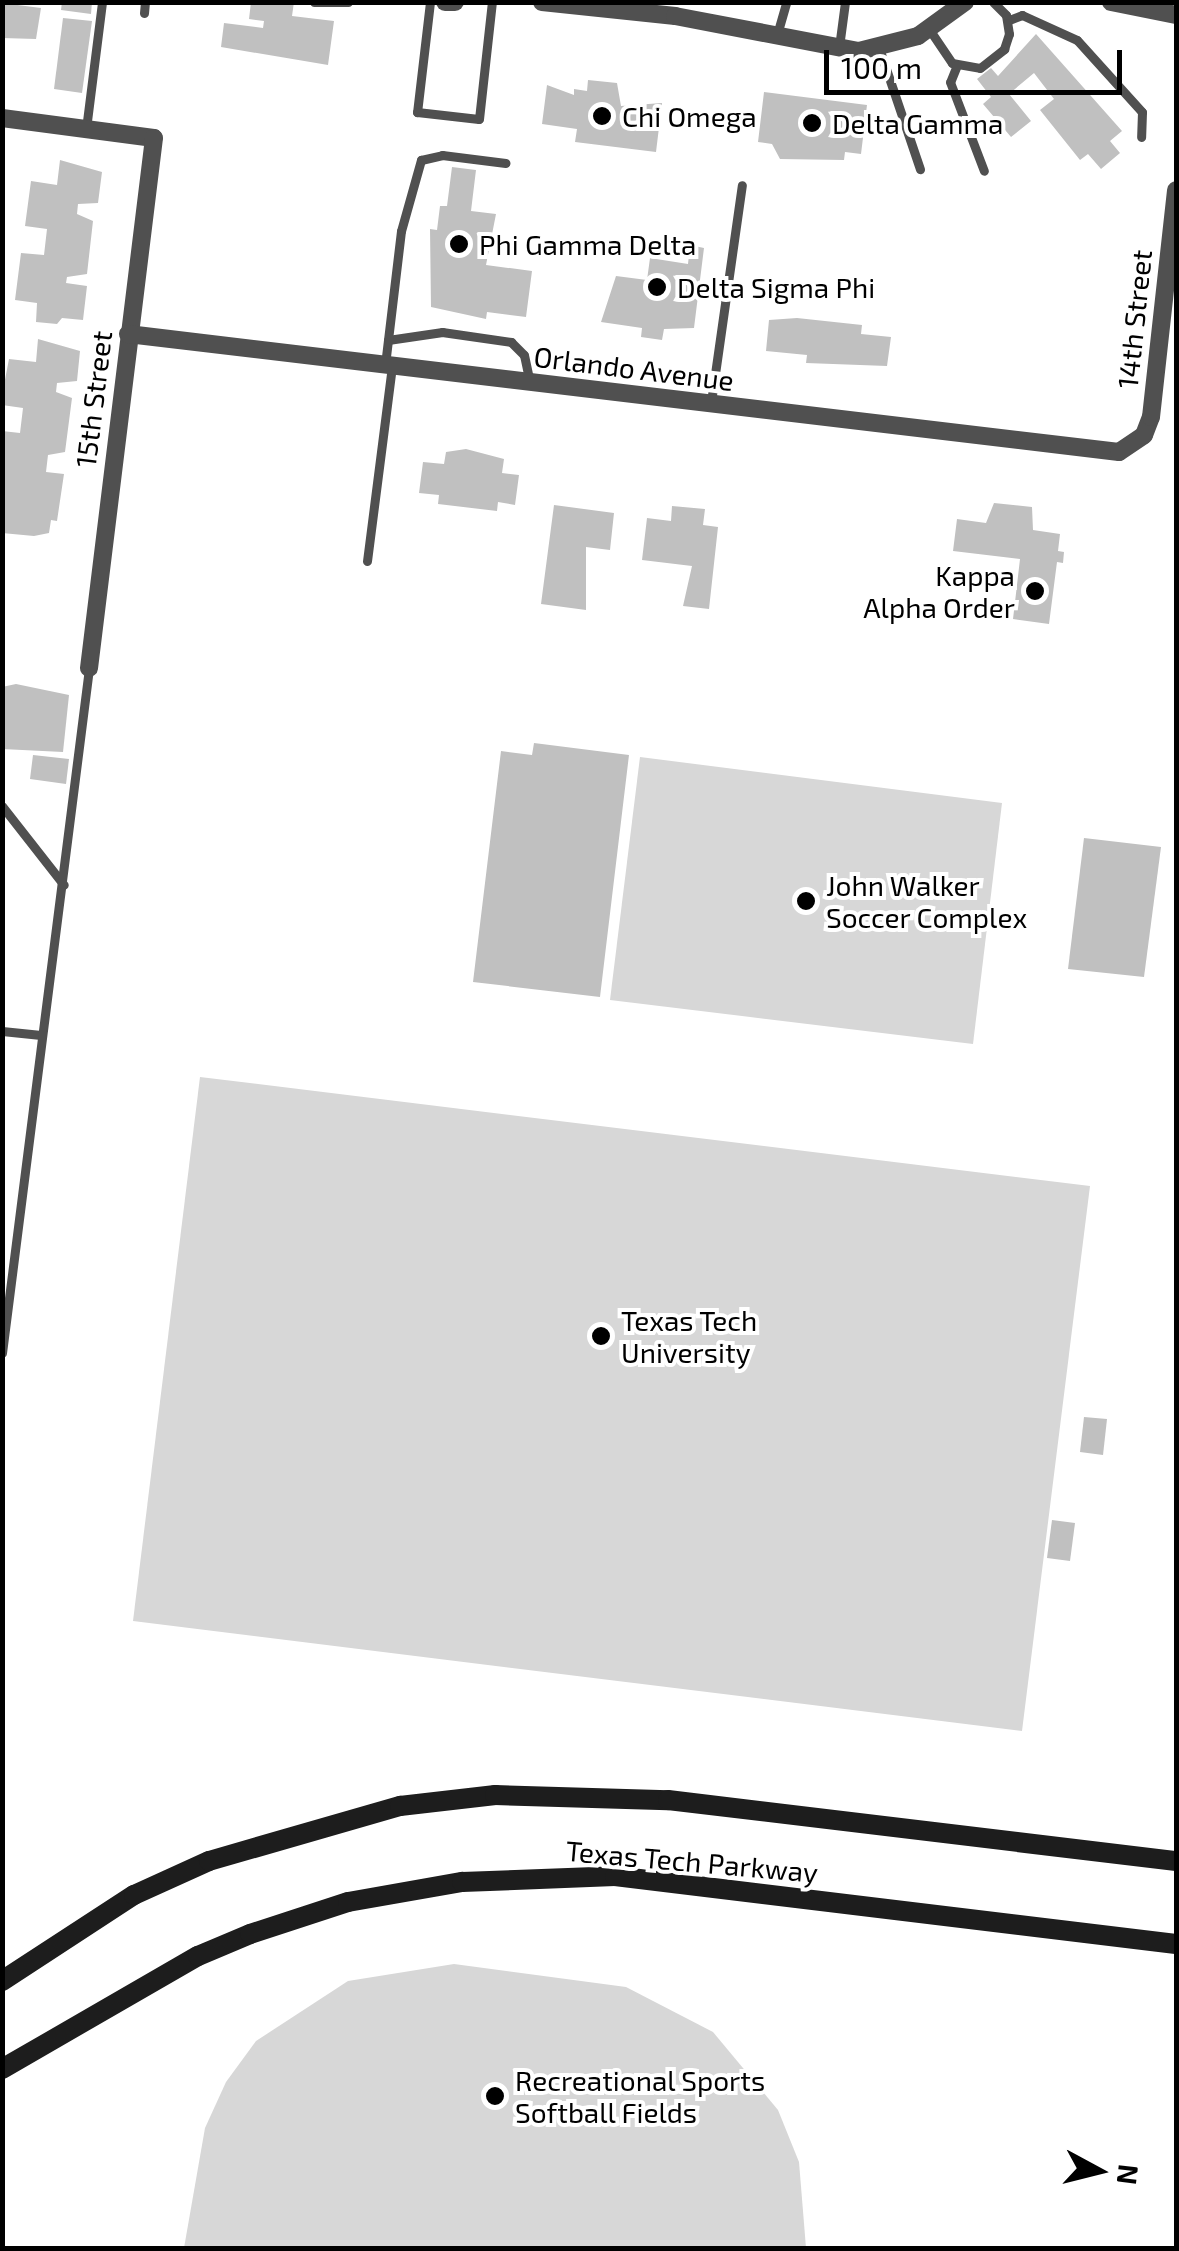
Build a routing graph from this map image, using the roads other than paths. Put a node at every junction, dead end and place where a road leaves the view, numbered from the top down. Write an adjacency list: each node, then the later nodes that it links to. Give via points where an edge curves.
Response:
1 (102, 2): 23 (lane)
2 (314, 2): 3 (lane)
3 (348, 2)
4 (430, 2): 7 (lane, via 417,112 479,120)
5 (445, 2): 6 (street)
6 (455, 2)
7 (492, 2)
8 (542, 2): 14 (street)
9 (786, 2): 18 (lane)
10 (845, 2): 20 (lane)
11 (965, 2): 17 (street)
12 (993, 2): 16 (lane)
13 (1110, 2): 15 (street)
14 (633, 6): 18 (street)
15 (1176, 15)
16 (1008, 20): 21 (lane, via 1004,49 992,61 980,68); 24 (lane, via 1022,15 1077,40 1142,112)
17 (929, 29): 19 (street); 21 (lane)
18 (776, 38): 20 (street)
19 (880, 48): 20 (street); 26 (lane)
20 (839, 50)
21 (957, 64): 27 (lane, via 950,82)
22 (2, 118): 23 (street)
23 (86, 129): 30 (street, 15th Street, via 154,138)
24 (1141, 137)
25 (506, 163): 31 (lane, via 442,155 422,160 401,231)
26 (920, 169)
27 (984, 171)
28 (742, 185): 34 (lane)
29 (1176, 190): 35 (street, 14th Street, via 1152,417)
30 (128, 334): 32 (street, Orlando Avenue); 37 (street, 15th Street)
31 (388, 340): 32 (lane); 33 (lane, via 442,332 512,342 524,355)
32 (389, 366): 33 (street, Orlando Avenue); 36 (lane)
33 (530, 383): 34 (street, Orlando Avenue)
34 (711, 405): 35 (street, Orlando Avenue, via 1097,452)
35 (1132, 447)
36 (367, 561)
37 (90, 668): 39 (lane)
38 (2, 806): 39 (lane)
39 (64, 884): 41 (lane)
40 (2, 1031): 41 (lane)
41 (42, 1035): 42 (lane)
42 (2, 1353)
43 (1176, 1861): 45 (main road, Texas Tech Parkway, via 668,1800 495,1795 400,1806 208,1861 134,1895)
44 (1176, 1944): 46 (main road, Texas Tech Parkway, via 615,1876 496,1878 348,1902 250,1934 198,1956)
45 (2, 1981)
46 (2, 2069)

